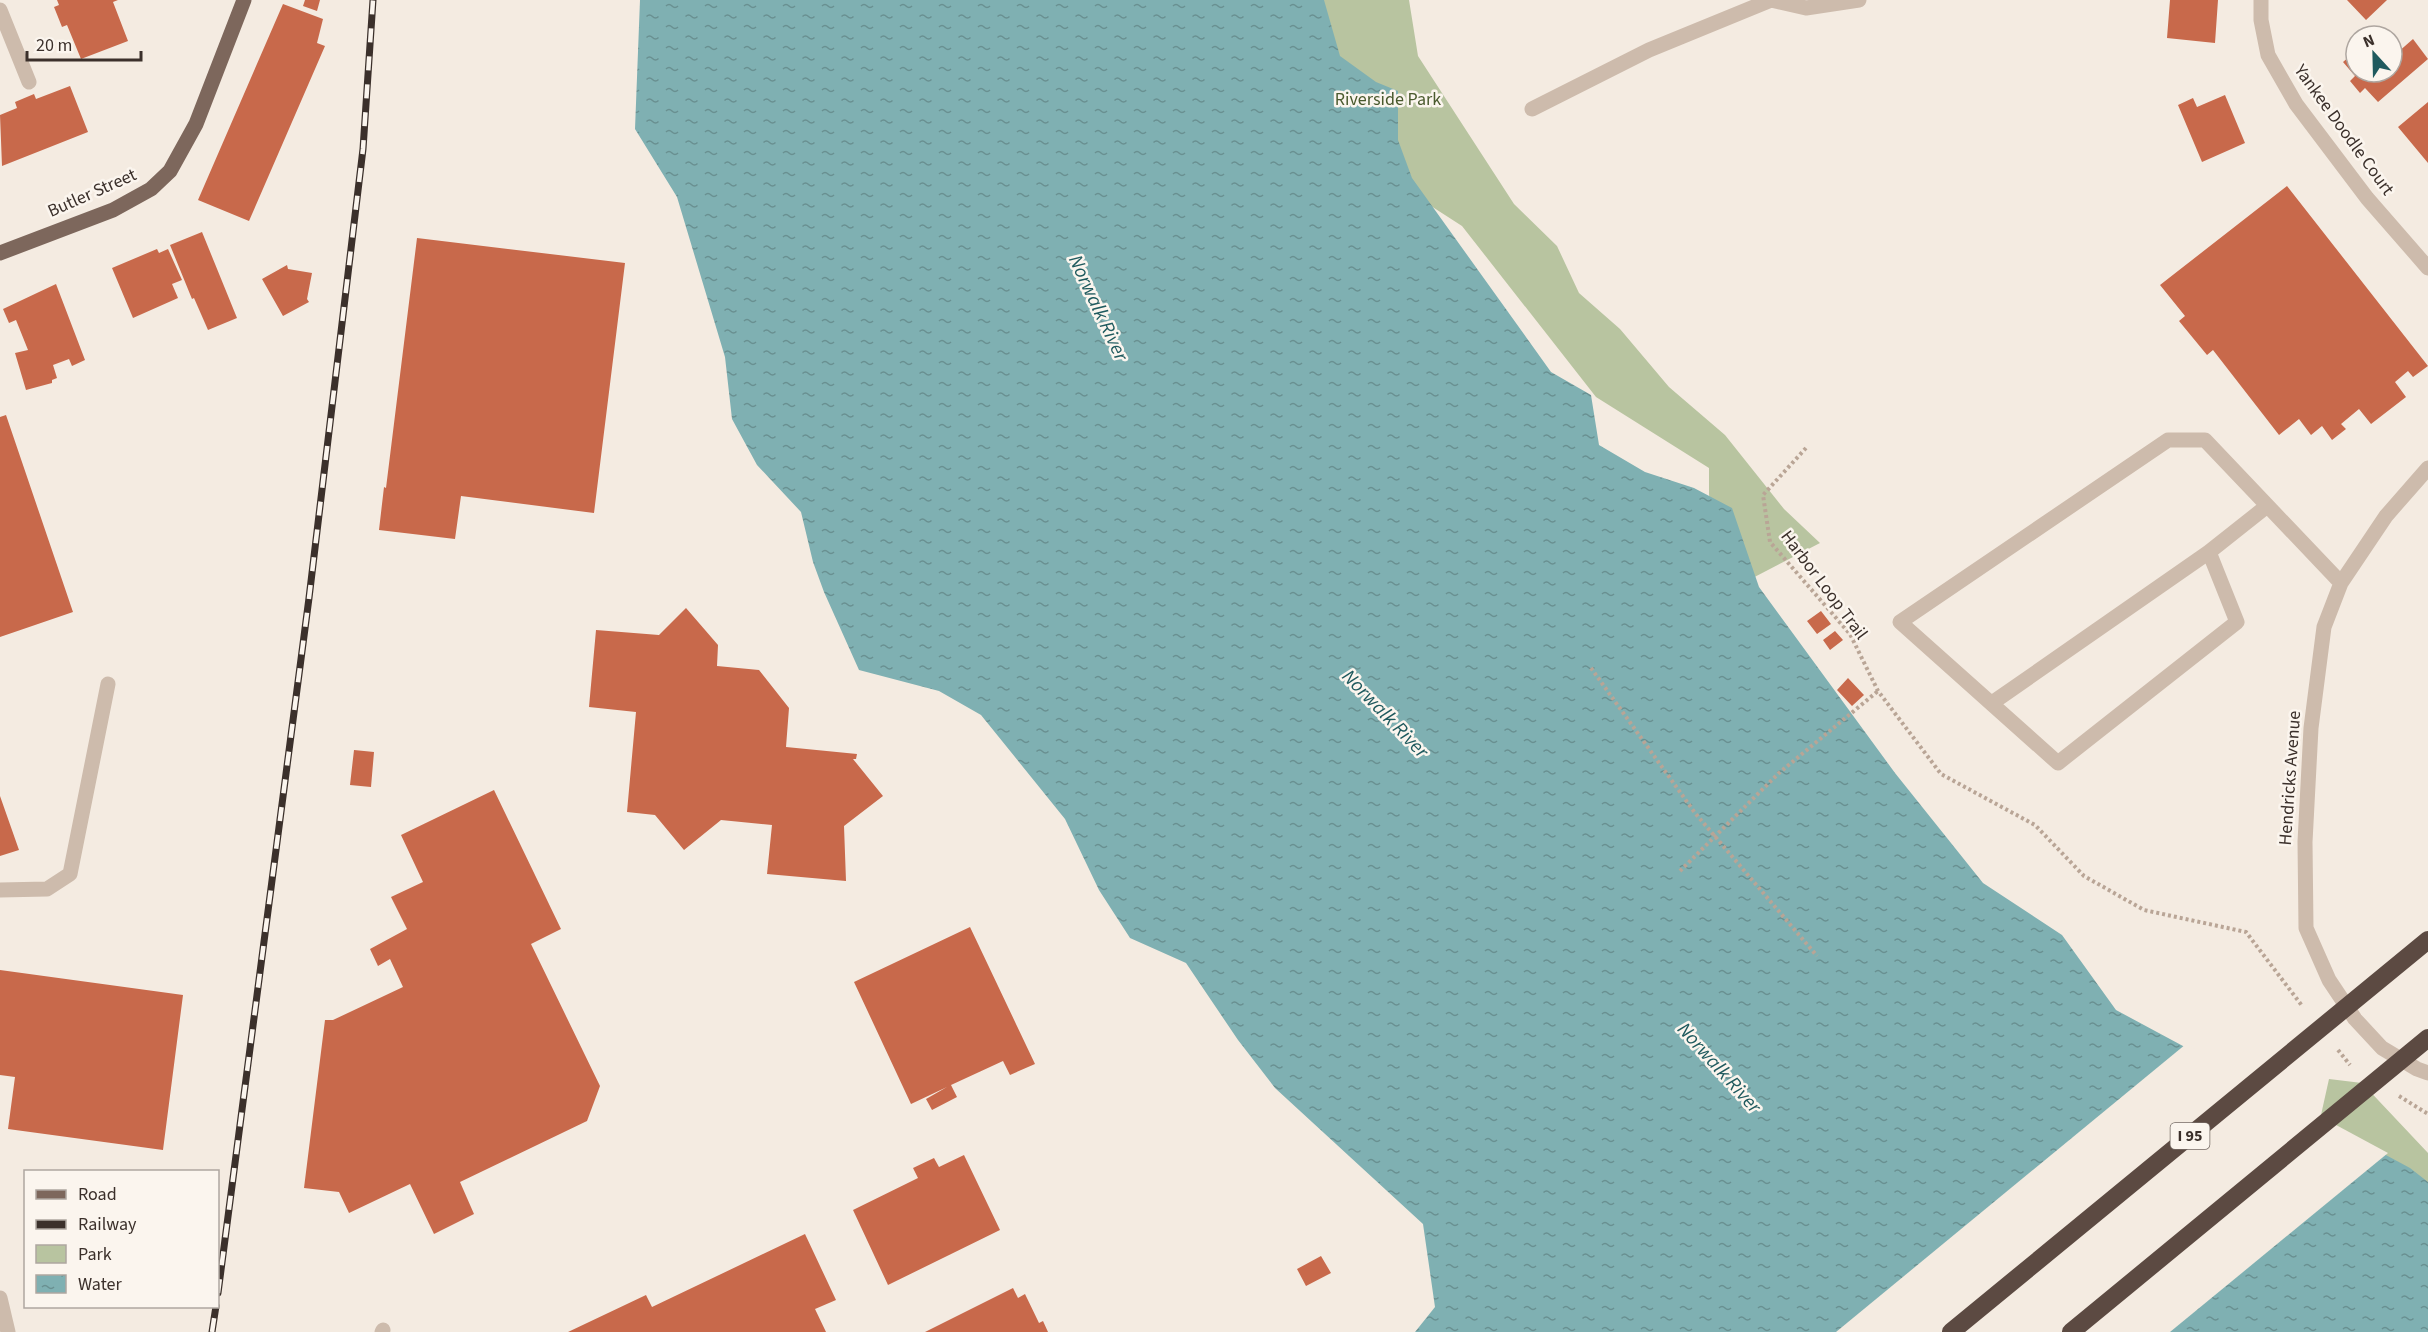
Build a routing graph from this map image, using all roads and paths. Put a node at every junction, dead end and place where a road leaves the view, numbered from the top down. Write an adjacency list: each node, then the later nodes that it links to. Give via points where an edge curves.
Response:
1 (244, 0): 7 (main road, Butler Street, via 196,124 170,171 151,189 113,210)
2 (1858, 0): 6 (street, via 1806,9 1771,0 1649,50)
3 (2260, 0): 8 (street, Yankee Doodle Court, via 2268,55 2296,104 2367,198)
4 (0, 10): 5 (street)
5 (29, 82)
6 (1532, 109)
7 (0, 253)
8 (2428, 268)
9 (1806, 448): 16 (path, Harbor Loop Trail, via 1763,495 1770,542 1850,634)
10 (2428, 468): 13 (street, Hendricks Avenue, via 2385,516)
11 (2267, 506): 12 (street); 13 (street); 17 (street, via 2205,440 2168,440 1900,622)
12 (2209, 552): 17 (street); 17 (street, via 2237,622 2058,763)
13 (2341, 583): 25 (street, Hendricks Avenue, via 2324,627 2311,728 2305,842 2306,928 2329,980 2355,1019 2382,1048)
14 (1591, 668): 18 (path, via 1695,813)
15 (108, 684): 20 (street, via 70,874 47,889)
16 (1878, 691): 18 (path, via 1779,773); 21 (path, Harbor Loop Trail, via 1941,774 2036,825 2084,876 2144,910)
17 (1992, 703)
18 (1716, 836): 19 (path); 23 (path)
19 (1680, 871)
20 (0, 890)
21 (2246, 932)
22 (2428, 940): 28 (highway, I 95, bridge)
23 (1817, 956)
24 (2428, 1038): 29 (highway, bridge)
25 (2428, 1073)
26 (0, 1298): 27 (street)
27 (8, 1332)
28 (1951, 1332)
29 (2071, 1332)

